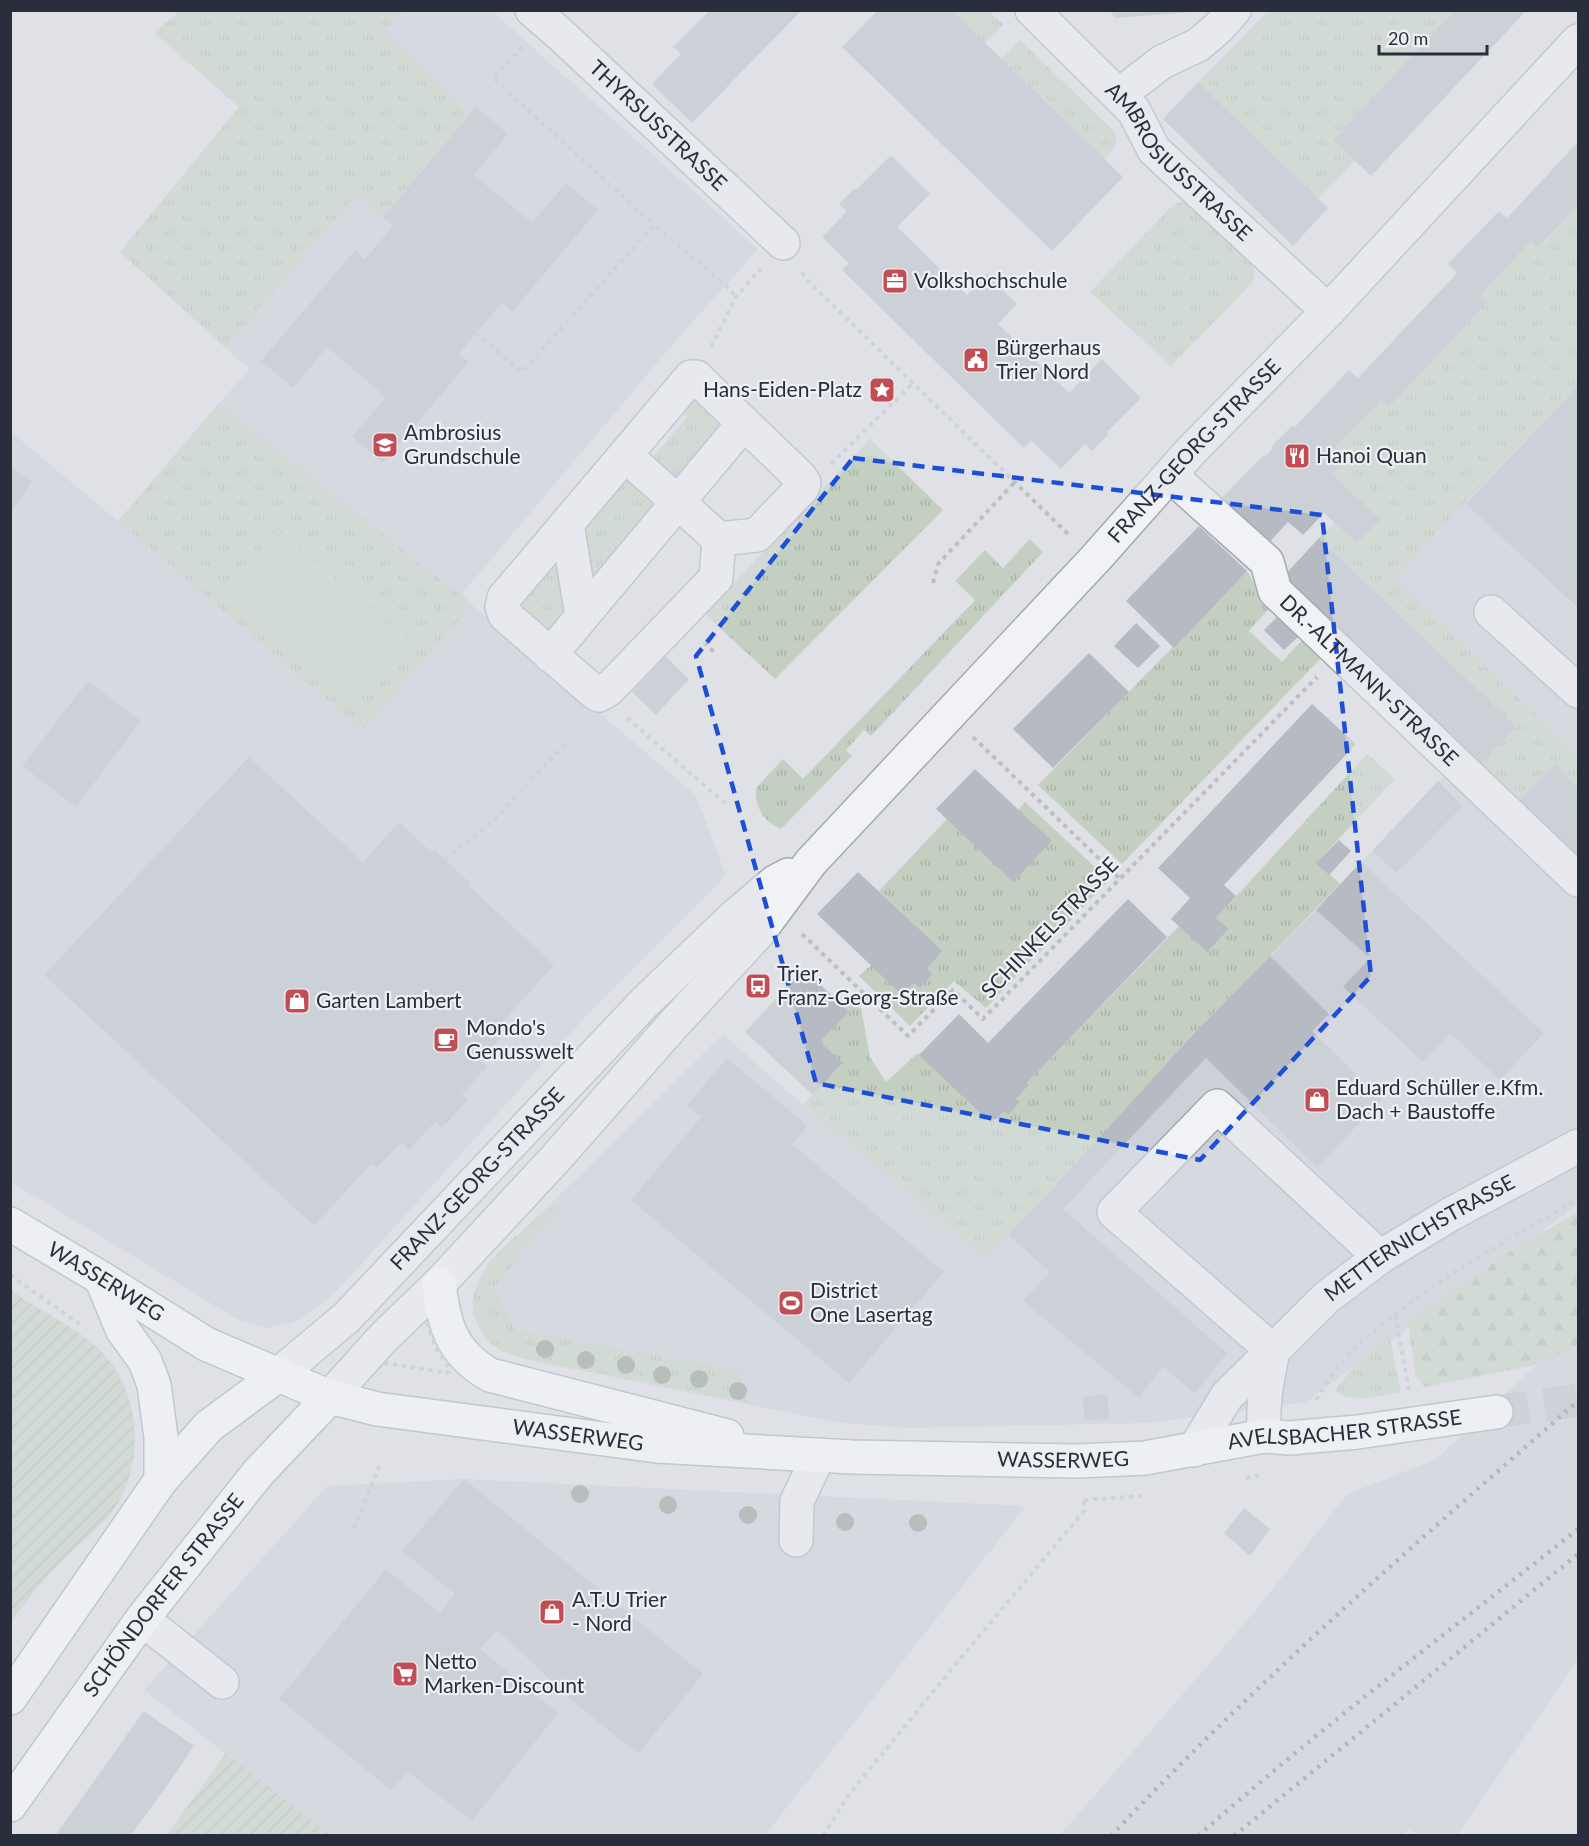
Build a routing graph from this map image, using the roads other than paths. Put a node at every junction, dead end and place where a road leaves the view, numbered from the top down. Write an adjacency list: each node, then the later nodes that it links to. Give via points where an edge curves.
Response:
1 (1032, 10): 5 (street, AMBROSIUSSTRASSE)
2 (1234, 10): 5 (street, via 1198,45 1162,62)
3 (538, 16): 6 (street, THYRSUSSTRASSE)
4 (1578, 41): 7 (street, FRANZ-GEORG-STRASSE)
5 (1119, 95): 7 (street, AMBROSIUSSTRASSE, via 1134,111 1154,150)
6 (783, 243)
7 (1328, 311): 10 (street, FRANZ-GEORG-STRASSE)
8 (744, 423): 9 (street, via 696,377 691,377); 11 (street); 13 (street, via 804,483 757,535)
9 (625, 455): 11 (street); 12 (street)
10 (1170, 475): 18 (street, FRANZ-GEORG-STRASSE); 19 (street, DR.-ALTMANN-STRASSE, via 1267,562 1275,591)
11 (677, 503): 13 (street); 15 (street)
12 (567, 524): 15 (street); 16 (street, via 504,598 502,606 505,615)
13 (719, 539): 16 (street, via 716,578 609,689 599,695)
14 (1491, 612): 17 (street)
15 (582, 616): 16 (street)
16 (550, 655)
17 (1578, 691)
18 (811, 862): 24 (street, FRANZ-GEORG-STRASSE, via 759,932); 26 (street, FRANZ-GEORG-STRASSE, via 736,915 654,994 346,1318)
19 (1578, 880)
20 (1578, 1146): 22 (street, METTERNICHSTRASSE)
21 (10, 1224): 23 (main road, WASSERWEG)
22 (1380, 1257): 25 (street, METTERNICHSTRASSE, via 1327,1297); 25 (street, via 1217,1106 1114,1212)
23 (101, 1278): 26 (main road, WASSERWEG, via 206,1344); 32 (main road, via 122,1329 145,1361 157,1396)
24 (439, 1284): 27 (street, FRANZ-GEORG-STRASSE); 31 (main road, via 444,1318 455,1345 490,1375)
25 (1273, 1351): 29 (street, via 1264,1393); 30 (street, METTERNICHSTRASSE, via 1227,1396)
26 (278, 1375): 27 (main road, WASSERWEG); 32 (main road, via 209,1425)
27 (330, 1397): 31 (main road, WASSERWEG, via 387,1411 646,1445); 34 (main road, SCHÖNDORFER STRASSE, via 258,1473)
28 (1496, 1412): 29 (main road, AVELSBACHER STRASSE, via 1358,1432 1288,1438)
29 (1264, 1436): 30 (main road, AVELSBACHER STRASSE)
30 (1194, 1450): 31 (main road, WASSERWEG, via 1145,1458 1078,1461)
31 (810, 1455): 33 (street, via 797,1501)
32 (161, 1480): 36 (main road)
33 (796, 1540)
34 (142, 1619): 35 (street); 37 (main road, SCHÖNDORFER STRASSE)
35 (222, 1682)
36 (10, 1698)
37 (10, 1805)

